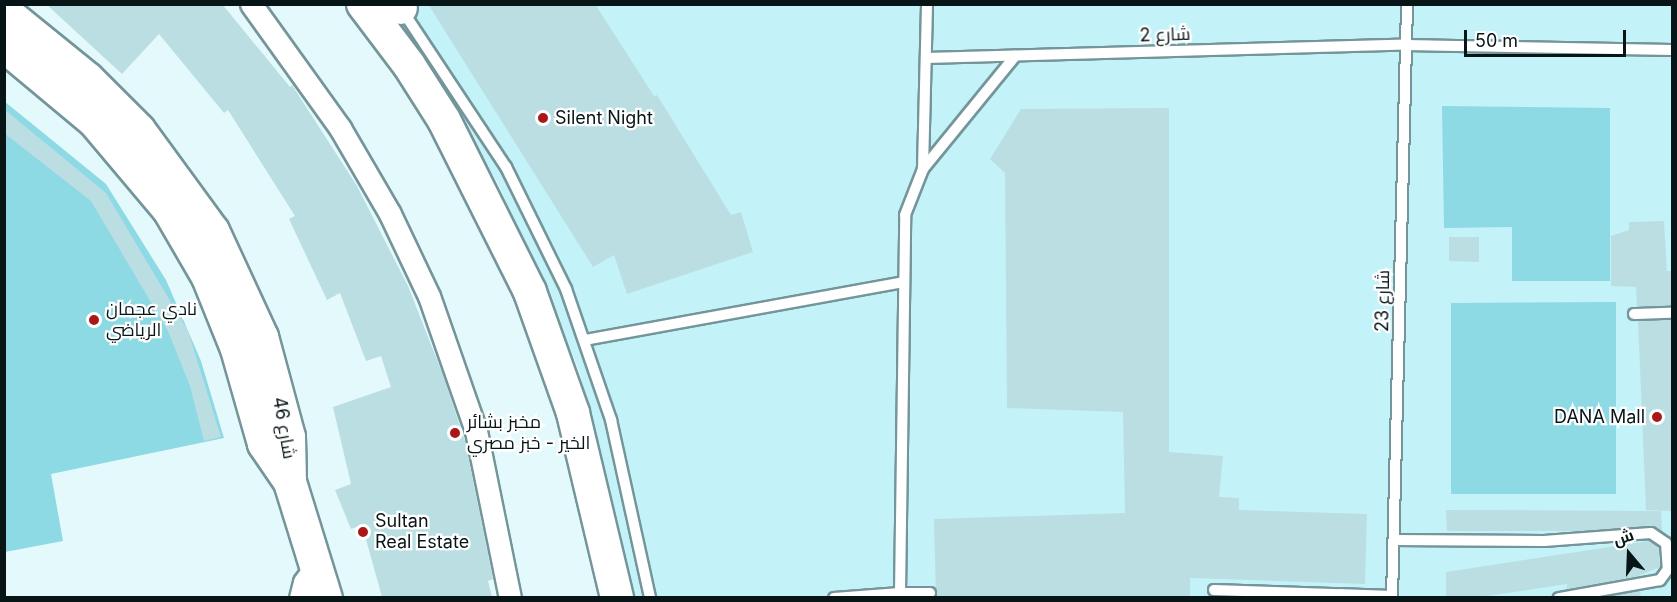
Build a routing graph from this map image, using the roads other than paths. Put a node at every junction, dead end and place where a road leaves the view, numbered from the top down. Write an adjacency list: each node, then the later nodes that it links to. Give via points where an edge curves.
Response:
1 (251, 4): 25 (street, via 340,128 390,214 429,296 476,431)
2 (363, 4): 26 (main road, via 410,66 444,120 530,292 576,423)
3 (927, 4): 11 (lane)
4 (1407, 4): 7 (lane, شارع 23)
5 (398, 6): 16 (lane, via 506,167 548,248)
6 (4, 11): 17 (main road, شارع 46, via 88,79 139,130 213,231 248,301 273,374 289,437)
7 (1406, 45): 9 (lane, شارع 2); 10 (lane, شارع 2); 18 (lane, شارع 23)
8 (4, 46): 17 (main road, شارع 46, via 94,121 169,210 224,313 267,451)
9 (1672, 50)
10 (1015, 56): 11 (lane, شارع 2); 12 (lane)
11 (926, 58): 12 (lane)
12 (923, 169): 13 (lane, via 905,214)
13 (904, 282): 16 (lane); 21 (lane)
14 (1672, 313): 15 (lane)
15 (1634, 314)
16 (585, 340): 27 (lane, via 623,464)
17 (290, 482): 19 (main road)
18 (1394, 540): 29 (lane, شارع 23); 30 (lane, via 1544,541 1650,533 1666,543 1668,569 1660,580)
19 (316, 566): 23 (street, via 304,582); 24 (main road)
20 (1214, 590): 29 (lane)
21 (900, 593): 22 (lane); 28 (lane)
22 (930, 593)
23 (300, 597)
24 (326, 597)
25 (510, 597)
26 (617, 597)
27 (650, 597)
28 (834, 597)
29 (1392, 597)
30 (1558, 597)

